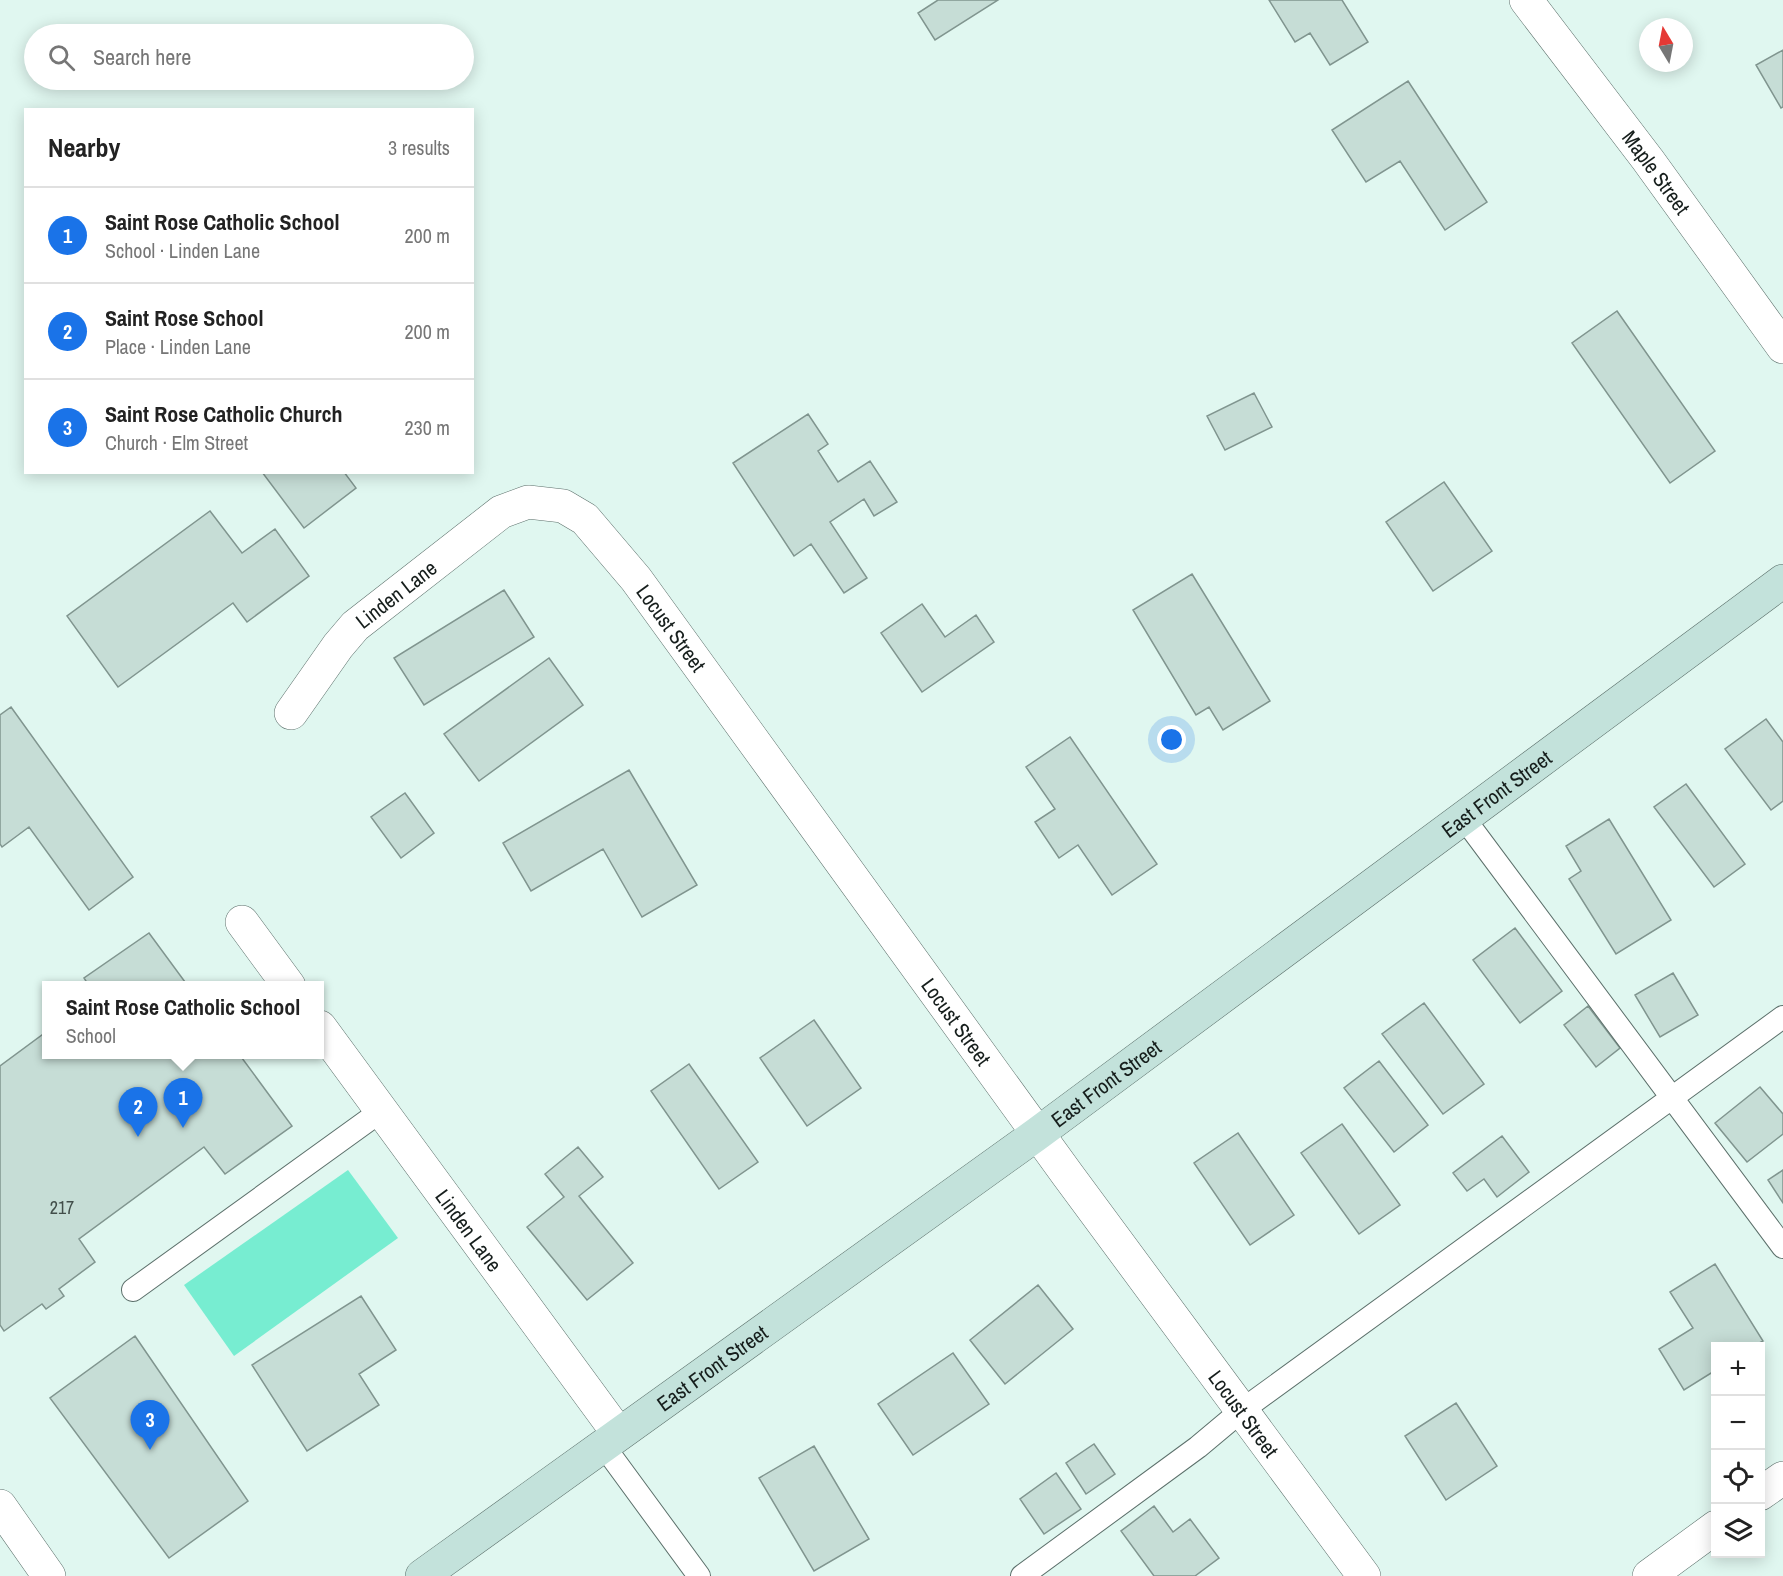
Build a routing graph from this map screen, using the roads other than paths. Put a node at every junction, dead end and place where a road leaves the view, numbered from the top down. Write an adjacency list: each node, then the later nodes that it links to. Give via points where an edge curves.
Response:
1 (1526, 0): 2 (street, Maple Street)
2 (1783, 347)
3 (528, 502): 5 (street, Linden Lane, via 501,512 355,626); 13 (street, Locust Street, via 563,506 585,519 604,539)
4 (1783, 581): 6 (main road, East Front Street)
5 (291, 713)
6 (1463, 817): 11 (lane); 13 (main road, East Front Street)
7 (242, 922): 8 (street)
8 (285, 981)
9 (1783, 1017): 11 (lane)
10 (324, 1033): 12 (street, Linden Lane)
11 (1673, 1099): 14 (lane); 16 (lane)
12 (381, 1111): 15 (lane); 17 (street, Linden Lane)
13 (1038, 1134): 16 (street, Locust Street); 17 (main road, East Front Street)
14 (1783, 1247)
15 (133, 1290)
16 (1241, 1411): 25 (lane); 26 (street, Locust Street)
17 (610, 1439): 23 (main road, East Front Street); 24 (lane)
18 (1783, 1478): 19 (street)
19 (1765, 1491)
20 (0, 1506): 22 (street)
21 (1711, 1531): 27 (street)
22 (49, 1576)
23 (422, 1576)
24 (699, 1576)
25 (1022, 1576)
26 (1364, 1576)
27 (1649, 1576)

